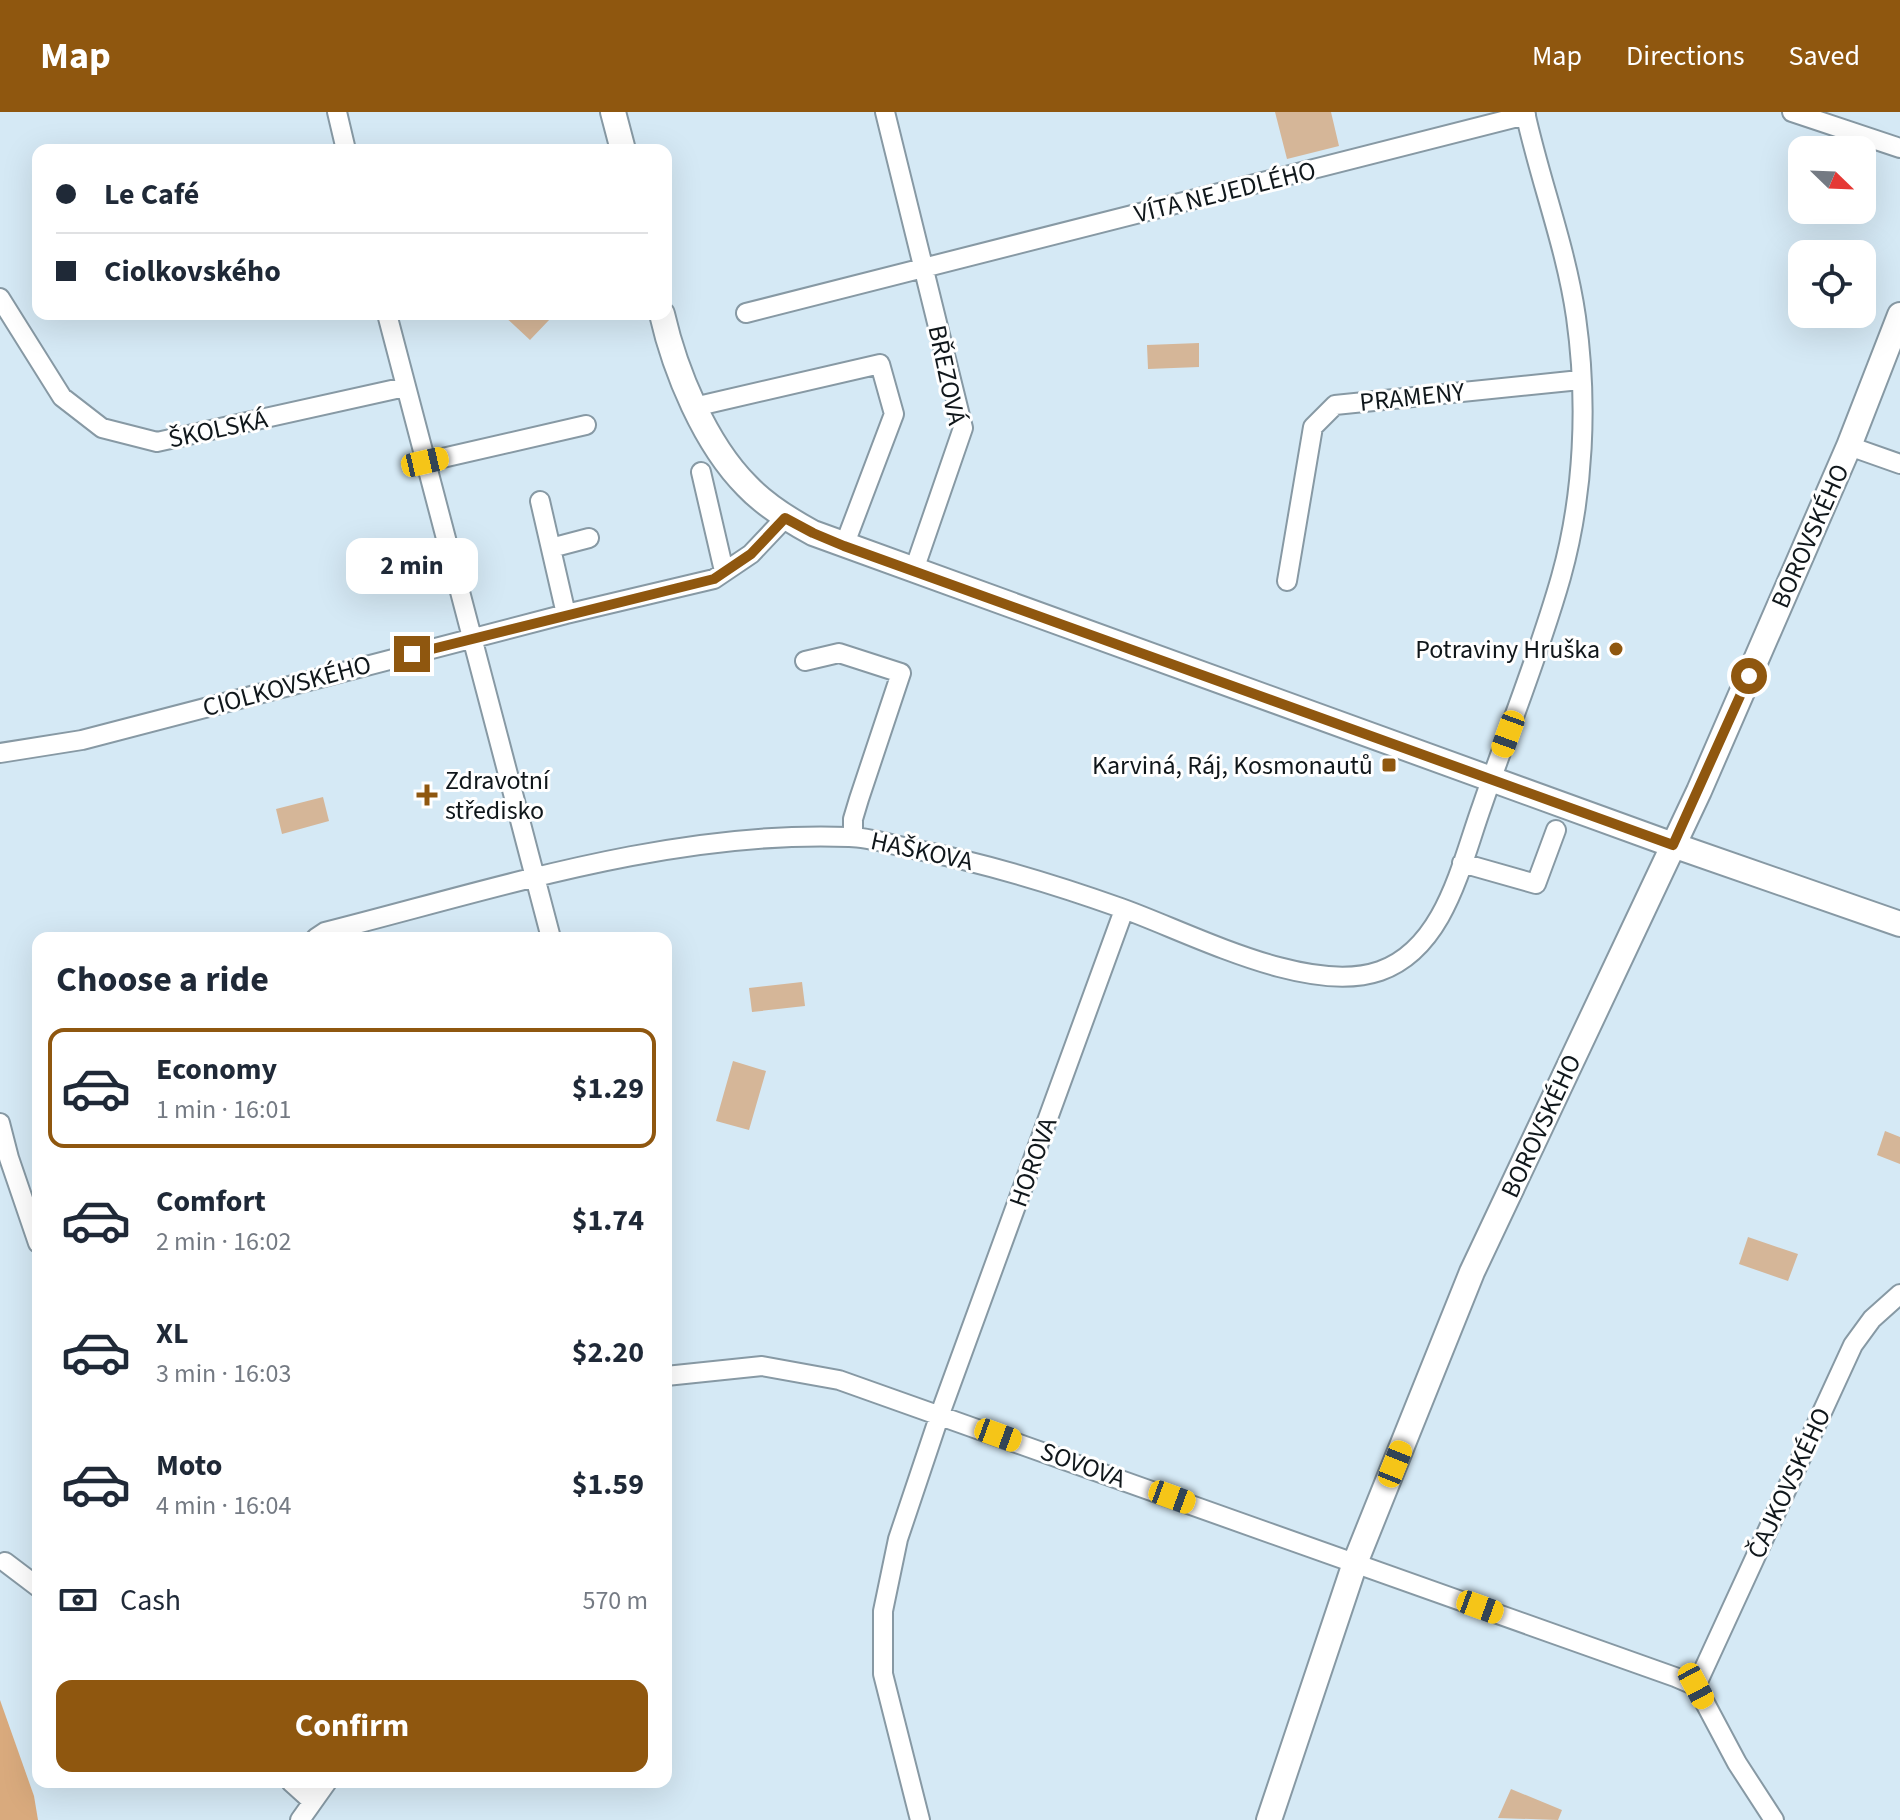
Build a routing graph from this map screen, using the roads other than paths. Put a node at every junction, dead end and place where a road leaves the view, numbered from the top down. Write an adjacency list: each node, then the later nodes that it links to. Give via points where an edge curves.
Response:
1 (337, 112): 6 (street)
2 (613, 112): 7 (main road)
3 (885, 112): 9 (street, BŘEZOVÁ)
4 (1792, 112): 8 (street)
5 (1525, 114): 9 (street, VÍTA NEJEDLÉHO); 15 (street, via 1564,255)
6 (345, 144)
7 (621, 144)
8 (1900, 148)
9 (924, 270): 11 (street); 28 (street, BŘEZOVÁ, via 963,428)
10 (0, 298): 16 (street, ŠKOLSKÁ, via 62,397 102,428 157,442)
11 (746, 313)
12 (1900, 315): 19 (main road, BOROVSKÉHO)
13 (388, 320): 16 (street)
14 (663, 320): 17 (main road)
15 (1580, 380): 30 (street, PRAMENY, via 1335,405 1313,427); 35 (street, via 1581,446 1563,572)
16 (405, 387): 20 (street)
17 (694, 407): 24 (main road, via 746,486); 26 (street, via 880,364 894,414)
18 (586, 425): 20 (street)
19 (1849, 446): 21 (street, BOROVSKÉHO); 38 (main road, BOROVSKÉHO)
20 (425, 462): 32 (street)
21 (1900, 464)
22 (701, 472): 29 (street)
23 (540, 501): 27 (street)
24 (785, 518): 26 (main road); 29 (street, CIOLKOVSKÉHO, via 751,554)
25 (589, 538): 27 (street)
26 (844, 546): 28 (main road)
27 (551, 548): 31 (street)
28 (914, 570): 35 (main road)
29 (724, 571): 31 (street, CIOLKOVSKÉHO, via 714,579)
30 (1287, 581)
31 (566, 614): 32 (street, CIOLKOVSKÉHO)
32 (472, 638): 34 (street, CIOLKOVSKÉHO, via 82,740); 40 (street)
33 (805, 661): 37 (street, via 839,653 901,673 853,819)
34 (1, 755)
35 (1491, 780): 38 (main road); 39 (street, HAŠKOVA)
36 (1556, 830): 39 (street, via 1536,884)
37 (853, 837): 40 (street, HAŠKOVA, via 733,839); 41 (street, HAŠKOVA, via 1025,875)
38 (1673, 845): 42 (main road); 51 (main road, BOROVSKÉHO, via 1472,1272)
39 (1462, 863): 41 (street, HAŠKOVA, via 1438,923 1414,953 1379,971 1335,978 1283,970)
40 (536, 879): 43 (street, HAŠKOVA); 44 (street)
41 (1124, 910): 49 (street, HOROVA)
42 (1900, 924)
43 (325, 932)
44 (549, 932)
45 (0, 1123): 46 (street)
46 (32, 1225)
47 (1900, 1294): 53 (street, ČAJKOVSKÉHO, via 1853,1345)
48 (672, 1375): 49 (street, SOVOVA, via 762,1366 839,1380)
49 (940, 1414): 51 (street, SOVOVA); 58 (street, HOROVA, via 898,1539 883,1611 883,1674)
50 (5, 1562): 52 (street)
51 (1355, 1563): 53 (street, SOVOVA); 59 (main road, BOROVSKÉHO)
52 (32, 1582)
53 (1696, 1686): 60 (street)
54 (298, 1788): 56 (street)
55 (322, 1788): 56 (street)
56 (312, 1801): 57 (street)
57 (300, 1820)
58 (920, 1820)
59 (1269, 1820)
60 (1774, 1820)

